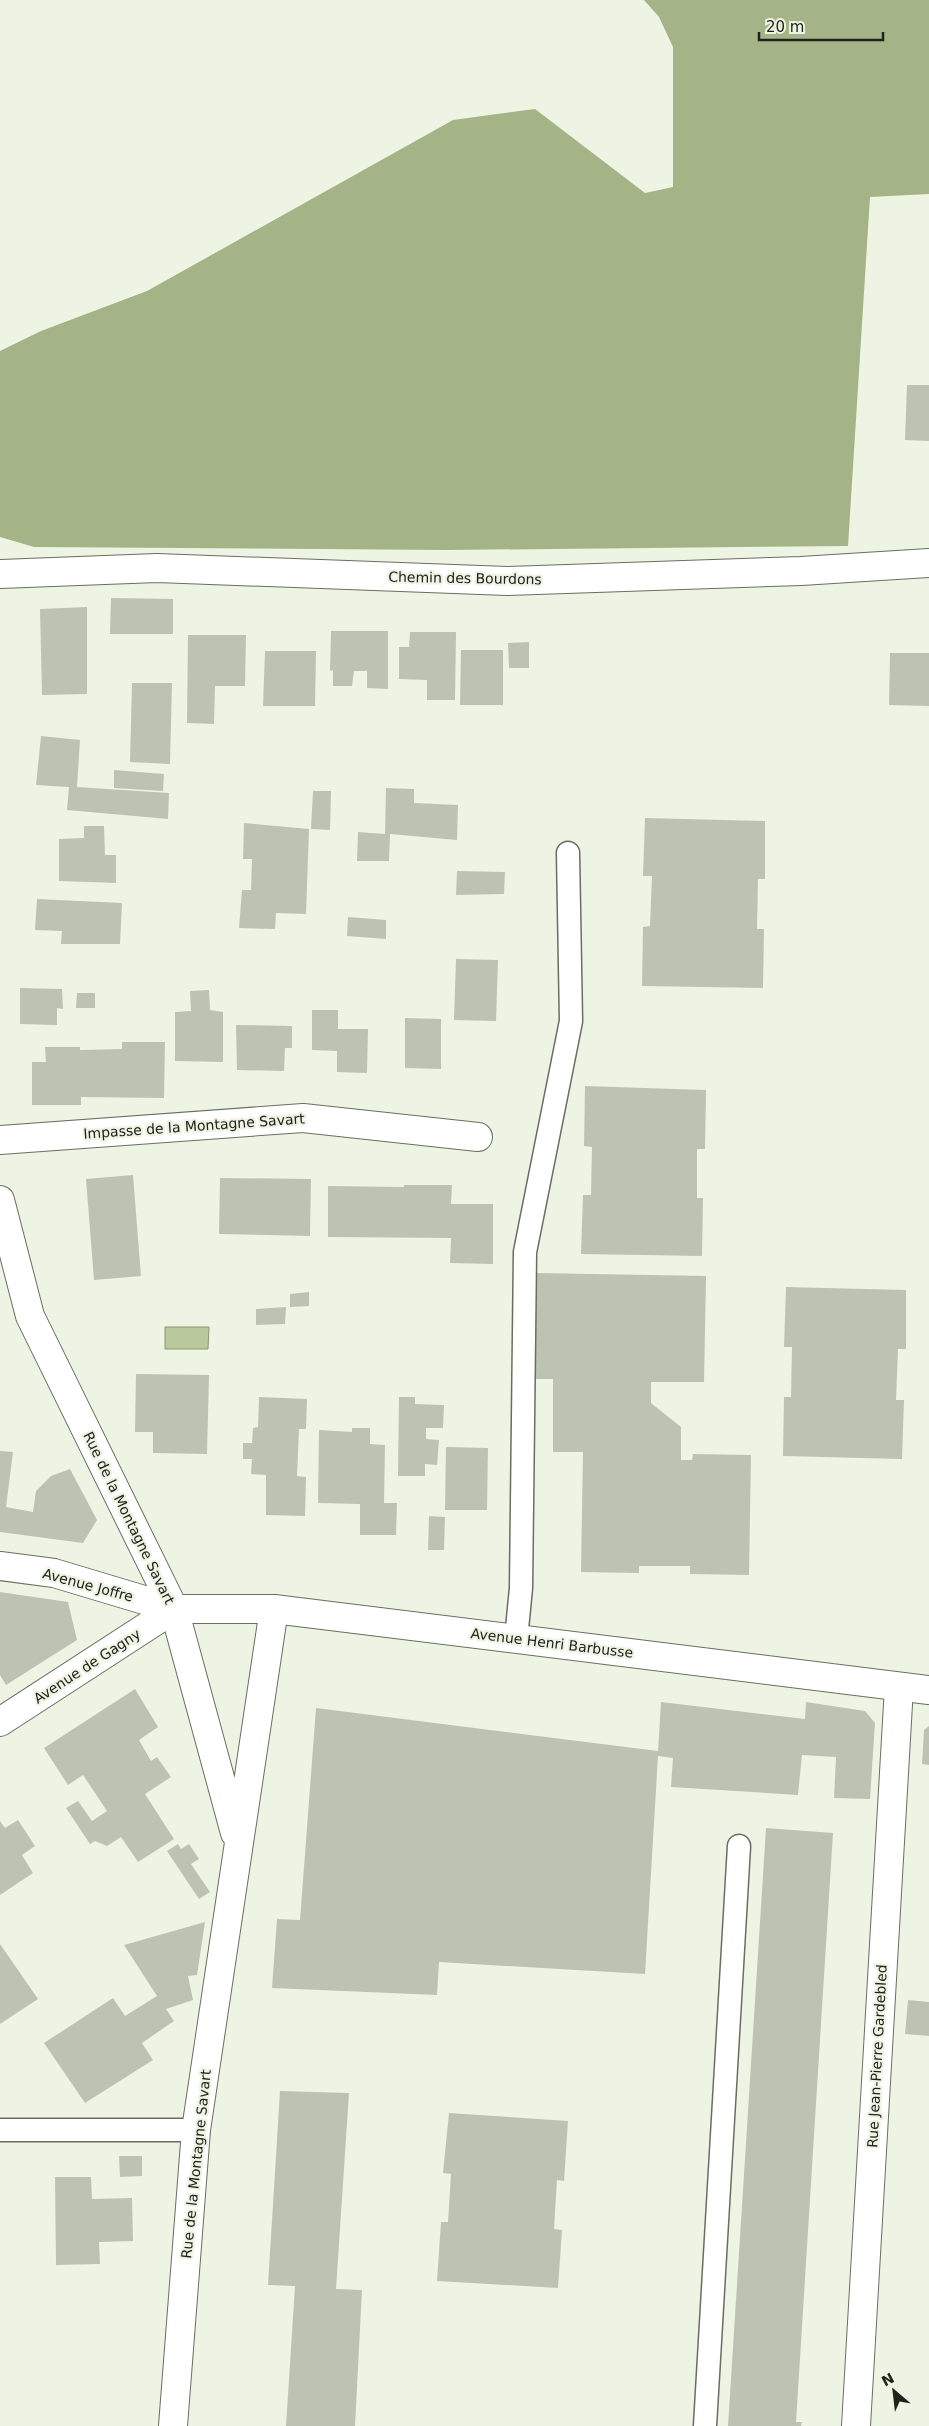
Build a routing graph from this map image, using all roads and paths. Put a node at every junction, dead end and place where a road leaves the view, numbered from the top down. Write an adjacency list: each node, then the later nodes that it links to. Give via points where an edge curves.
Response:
1 (929, 563): 2 (street, Chemin des Bourdons, via 801,571 507,580 157,568)
2 (0, 574)
3 (568, 853): 10 (lane, via 571,1021 525,1252 521,1588)
4 (478, 1137): 5 (street, Impasse de la Montagne Savart, via 303,1118)
5 (0, 1140)
6 (0, 1200): 8 (street, Rue de la Montagne Savart, via 30,1316)
7 (0, 1566): 8 (street, Avenue Joffre, via 54,1573)
8 (174, 1609): 9 (street, Avenue Henri Barbusse); 13 (street, Avenue de Gagny); 14 (street, Rue de la Montagne Savart)
9 (274, 1609): 10 (street, Avenue Henri Barbusse); 14 (street, Rue de la Montagne Savart)
10 (516, 1639): 11 (street, Avenue Henri Barbusse)
11 (899, 1687): 12 (street, Avenue Henri Barbusse); 20 (street, Rue Jean-Pierre Gardebled)
12 (929, 1690)
13 (0, 1722)
14 (238, 1844): 17 (street, Rue de la Montagne Savart)
15 (740, 1846): 19 (lane)
16 (0, 2130): 17 (lane)
17 (196, 2130): 18 (street, Rue de la Montagne Savart)
18 (173, 2426)
19 (705, 2426)
20 (856, 2426)

